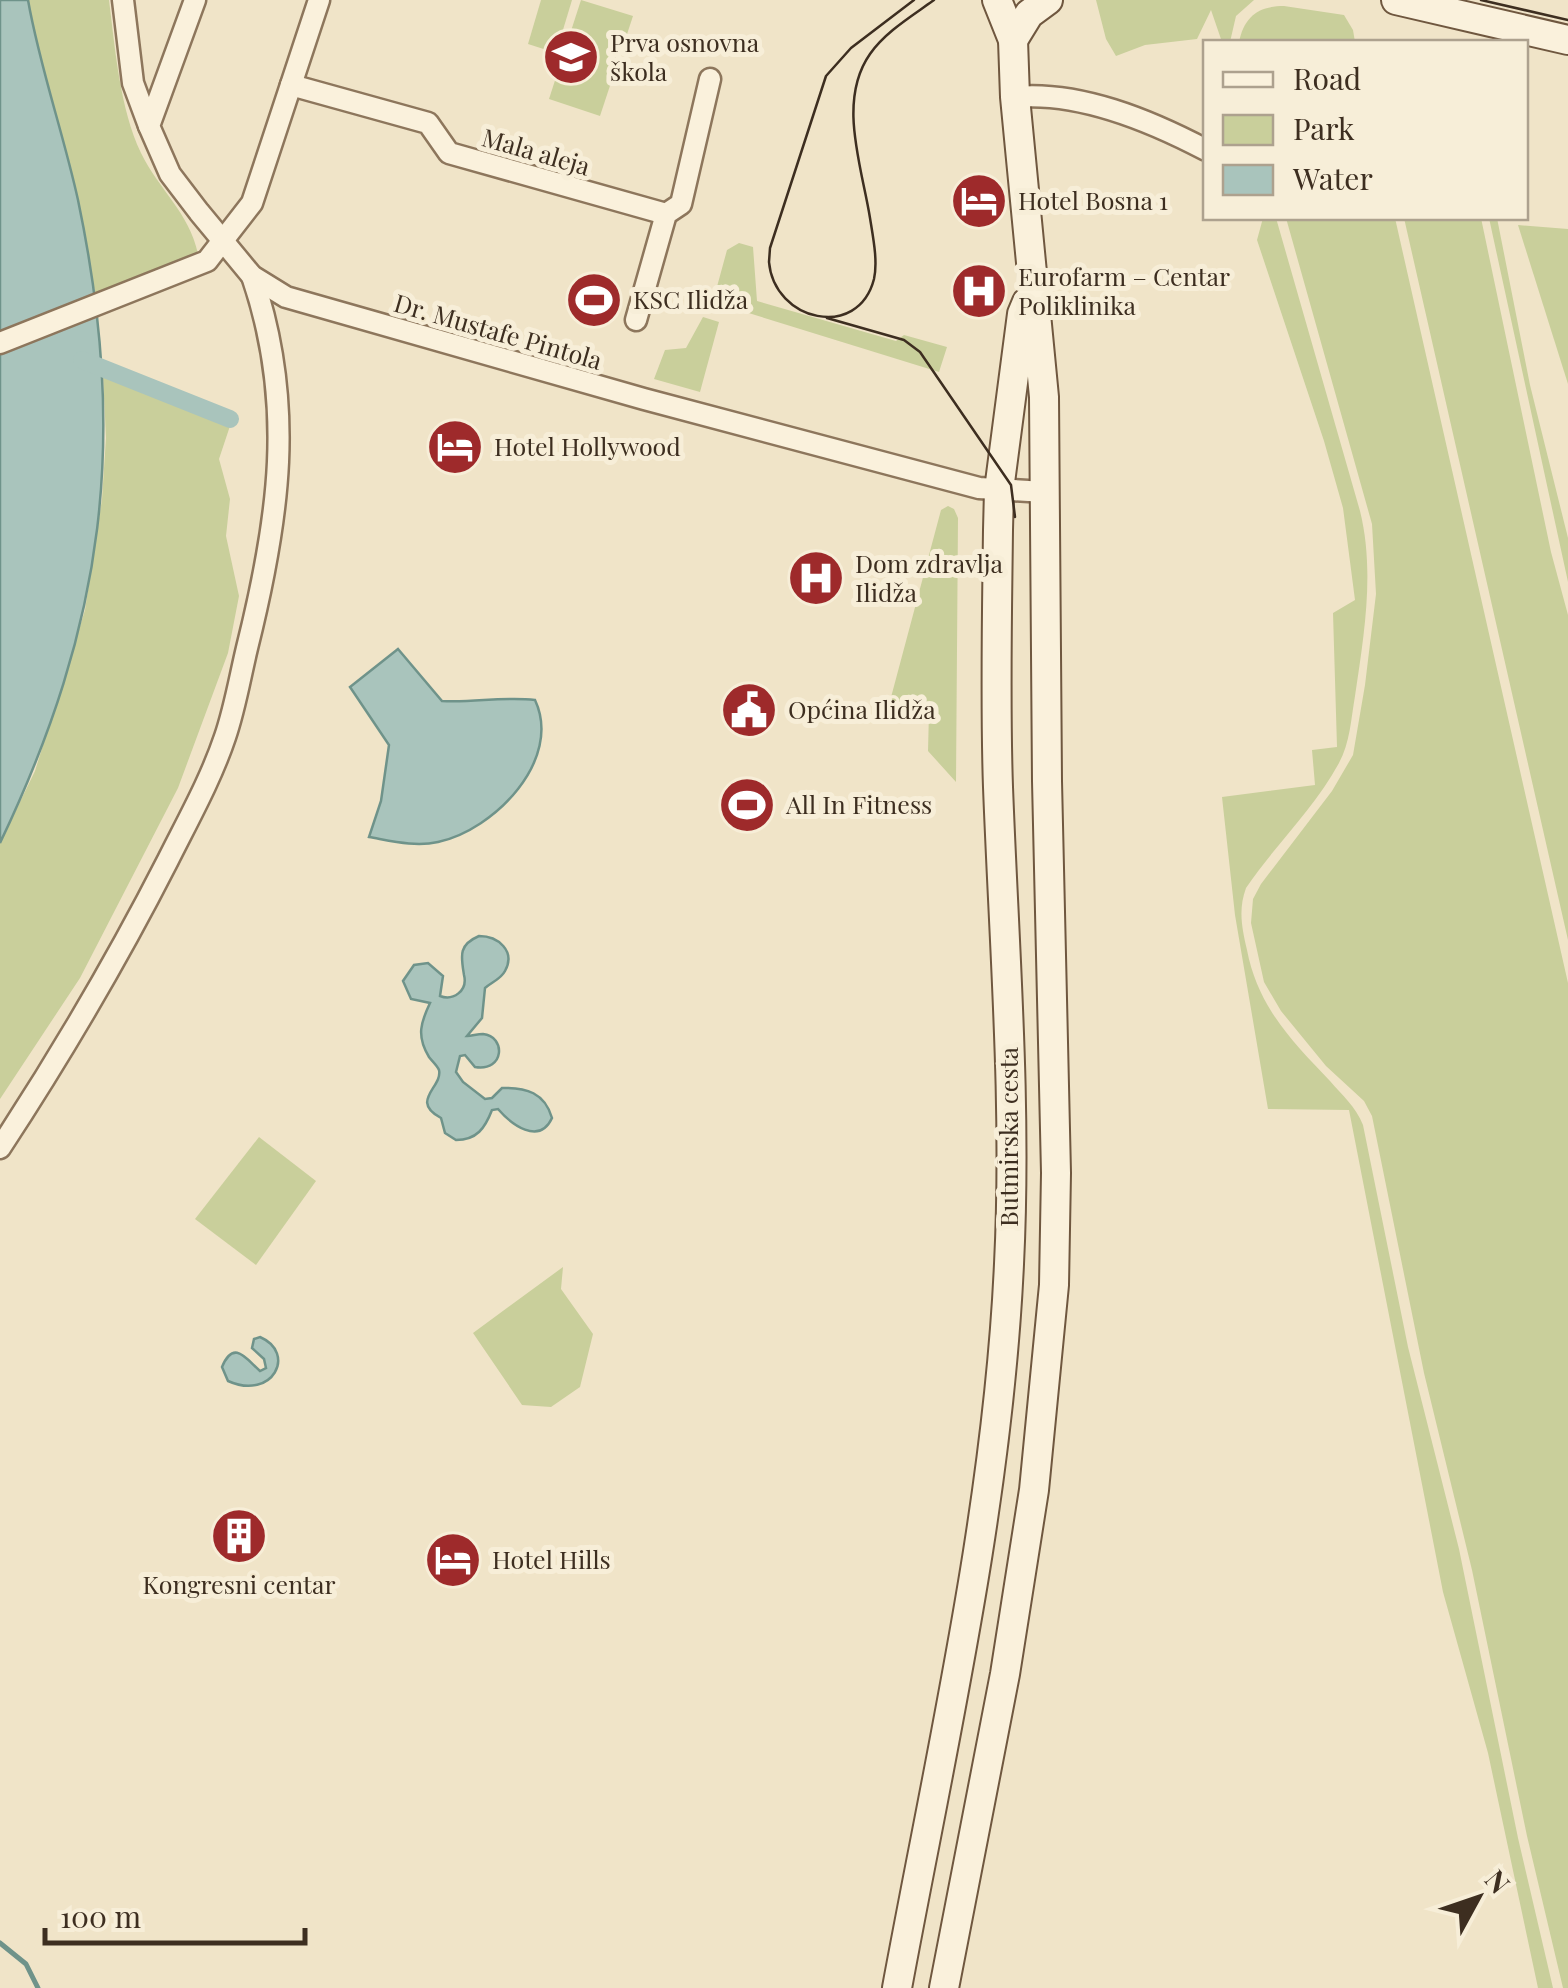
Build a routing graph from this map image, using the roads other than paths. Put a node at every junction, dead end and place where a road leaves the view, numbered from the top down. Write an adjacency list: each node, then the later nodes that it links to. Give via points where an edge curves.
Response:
1 (123, 0): 14 (street, Dr. Mustafe Pintola, via 133,83)
2 (194, 0): 14 (street)
3 (319, 0): 12 (street)
4 (997, 0): 9 (main road, Butmirska cesta)
5 (1019, 0): 6 (main road)
6 (1039, 0)
7 (1048, 0): 9 (main road)
8 (1396, 0): 10 (main road)
9 (1013, 40): 13 (main road, Butmirska cesta)
10 (1568, 40)
11 (710, 80): 16 (street, via 681,204)
12 (291, 86): 16 (street, Mala aleja, via 428,123 449,153); 17 (street, via 252,204)
13 (1015, 98): 15 (street, via 1080,99); 19 (main road, Butmirska cesta)
14 (149, 126): 17 (street, Dr. Mustafe Pintola, via 170,174)
15 (1203, 149)
16 (666, 214): 20 (street)
17 (222, 241): 18 (street, Dr. Mustafe Pintola); 21 (street, via 207,261)
18 (252, 276): 22 (street, Dr. Mustafe Pintola, via 286,297 644,399); 24 (street, via 278,388 277,498 266,575 225,736 97,994)
19 (1034, 283): 22 (main road, Butmirska cesta, via 1022,314); 23 (main road, Butmirska cesta)
20 (636, 320)
21 (0, 344)
22 (1000, 490): 23 (street, Dr. Mustafe Pintola); 25 (main road, Butmirska cesta, via 998,765 1009,1265 983,1514)
23 (1044, 492): 26 (main road, Butmirska cesta, via 1054,1285 1034,1490)
24 (0, 1148)
25 (902, 1987)
26 (944, 1988)

